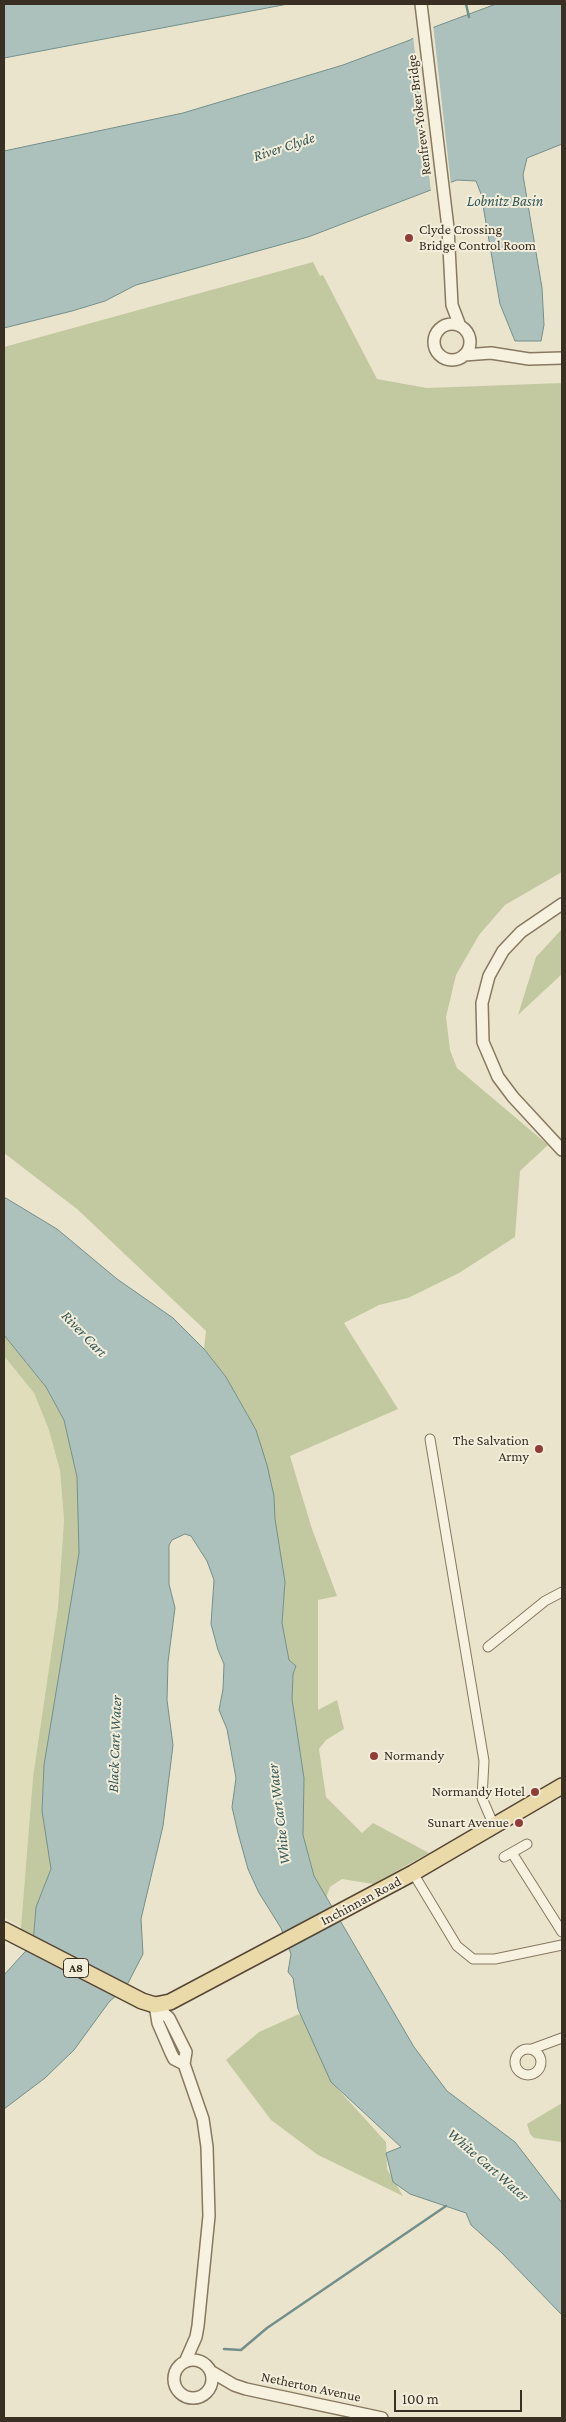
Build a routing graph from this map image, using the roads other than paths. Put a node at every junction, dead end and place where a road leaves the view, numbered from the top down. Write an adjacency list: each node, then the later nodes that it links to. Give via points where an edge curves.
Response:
1 (421, 4): 2 (street, Renfrew-Yoker Bridge, via 447,223)
2 (452, 305): 3 (street); 4 (street)
3 (446, 325): 4 (street); 7 (street, via 434,338 438,354 448,360)
4 (460, 326): 5 (street)
5 (469, 337): 6 (street); 7 (street, via 469,347)
6 (491, 352): 7 (street); 8 (street, via 529,358)
7 (464, 355)
8 (562, 358)
9 (562, 904): 10 (street, via 521,932 503,951 489,976 482,1012 484,1042 498,1077 512,1098)
10 (562, 1150)
11 (430, 1439): 15 (street, via 483,1753 482,1798)
12 (562, 1592): 13 (street, via 545,1601)
13 (488, 1647)
14 (562, 1786): 15 (main road, Inchinnan Road)
15 (494, 1826): 17 (main road, Inchinnan Road)
16 (527, 1844): 18 (street, via 508,1855)
17 (413, 1873): 20 (street, via 457,1946 473,1959 489,1960); 21 (main road, Inchinnan Road, via 176,2000)
18 (562, 1932)
19 (10, 1933): 21 (main road, A8, via 137,1999)
20 (562, 1945)
21 (155, 2005): 24 (street, via 158,2023 174,2059 184,2064 203,2118 209,2173 209,2216)
22 (562, 2038): 23 (street)
23 (532, 2049)
24 (196, 2337): 25 (street); 26 (street)
25 (202, 2361): 26 (street); 27 (street)
26 (185, 2362): 29 (street, via 177,2368 174,2378 180,2394 197,2398)
27 (212, 2372): 28 (street, Netherton Avenue); 29 (street)
28 (234, 2385): 29 (street, Netherton Avenue); 30 (street, Netherton Avenue)
29 (211, 2388)
30 (382, 2418)

